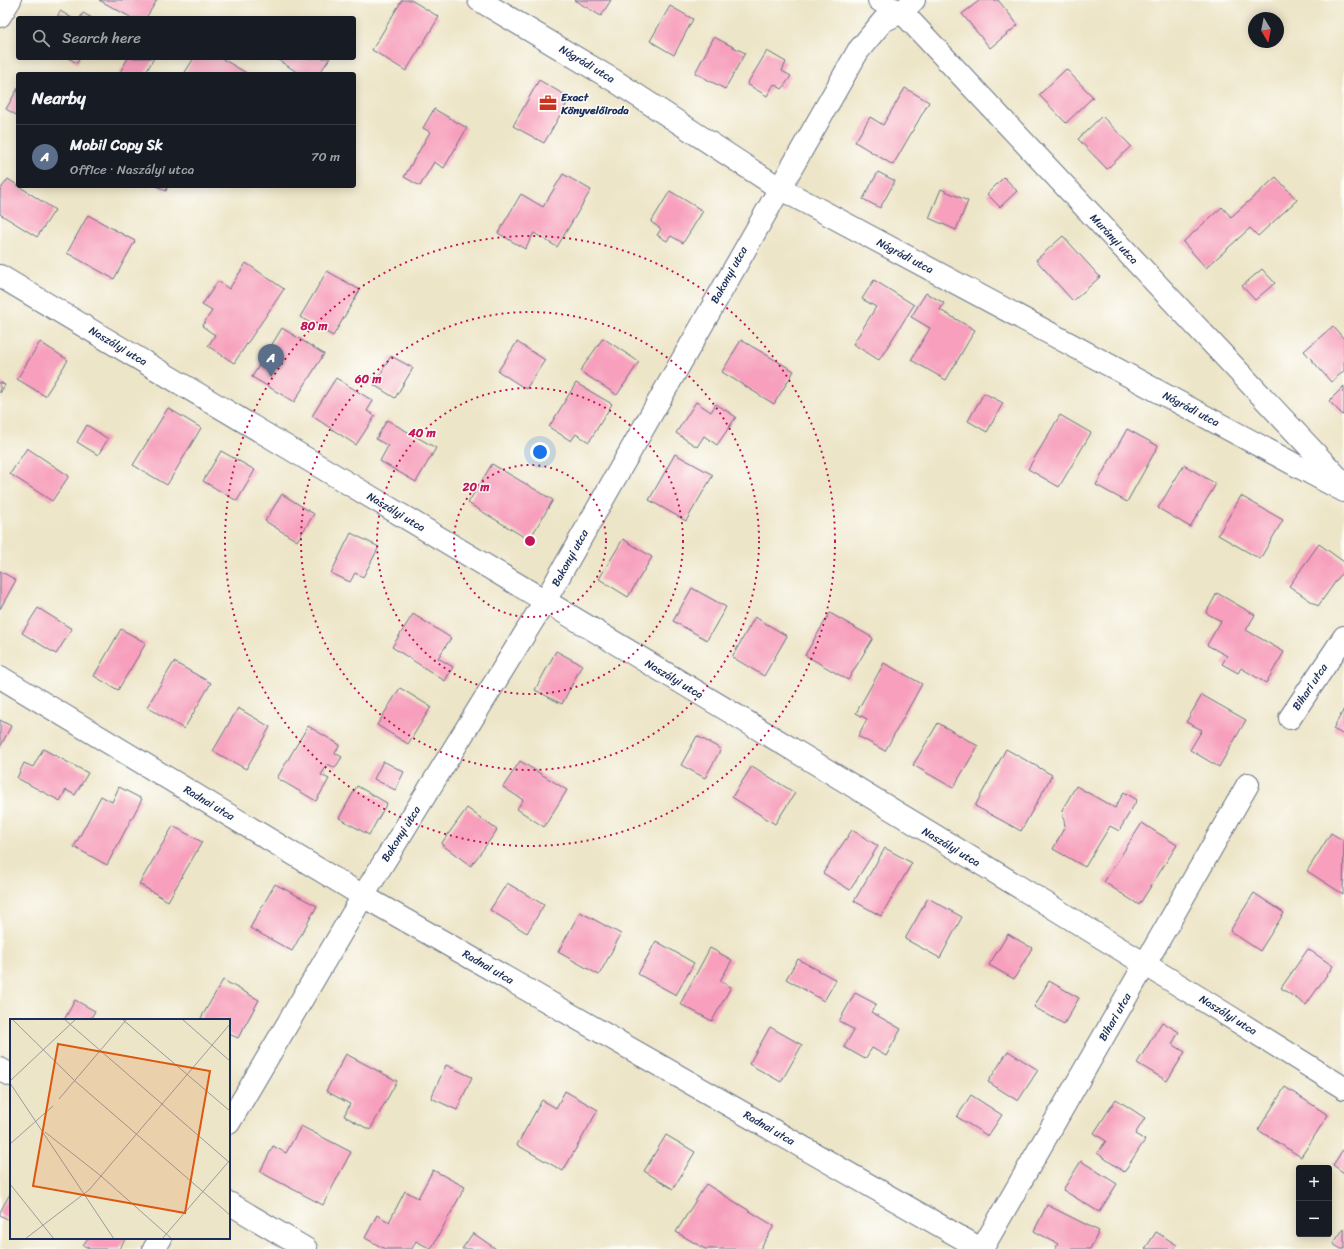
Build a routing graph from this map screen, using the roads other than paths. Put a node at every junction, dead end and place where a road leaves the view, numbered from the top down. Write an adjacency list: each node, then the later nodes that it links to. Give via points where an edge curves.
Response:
1 (10, 0): 5 (street)
2 (479, 0): 6 (street, Nógrádi utca, via 615,81)
3 (879, 0): 4 (street, Murányi utca, via 889,7)
4 (908, 6): 6 (street, Bakonyi utca, via 883,20 858,51); 8 (street, Murányi utca)
5 (0, 16)
6 (779, 188): 9 (street, Nógrádi utca); 10 (street, Bakonyi utca)
7 (0, 276): 10 (street, Naszályi utca)
8 (1344, 485)
9 (1344, 491)
10 (545, 601): 15 (street, Bakonyi utca); 16 (street, Naszályi utca)
11 (1344, 637): 13 (street, Bihari utca)
12 (0, 676): 15 (street, Radnai utca)
13 (1290, 718)
14 (1248, 784): 16 (street, Bihari utca)
15 (363, 896): 20 (street, Bakonyi utca); 25 (street, Radnai utca)
16 (1145, 964): 19 (street, Naszályi utca); 25 (street, Bihari utca)
17 (0, 1069): 18 (street)
18 (10, 1075)
19 (1344, 1088)
20 (230, 1121)
21 (230, 1204): 24 (street)
22 (160, 1239): 23 (street)
23 (154, 1249)
24 (306, 1249)
25 (981, 1249)

